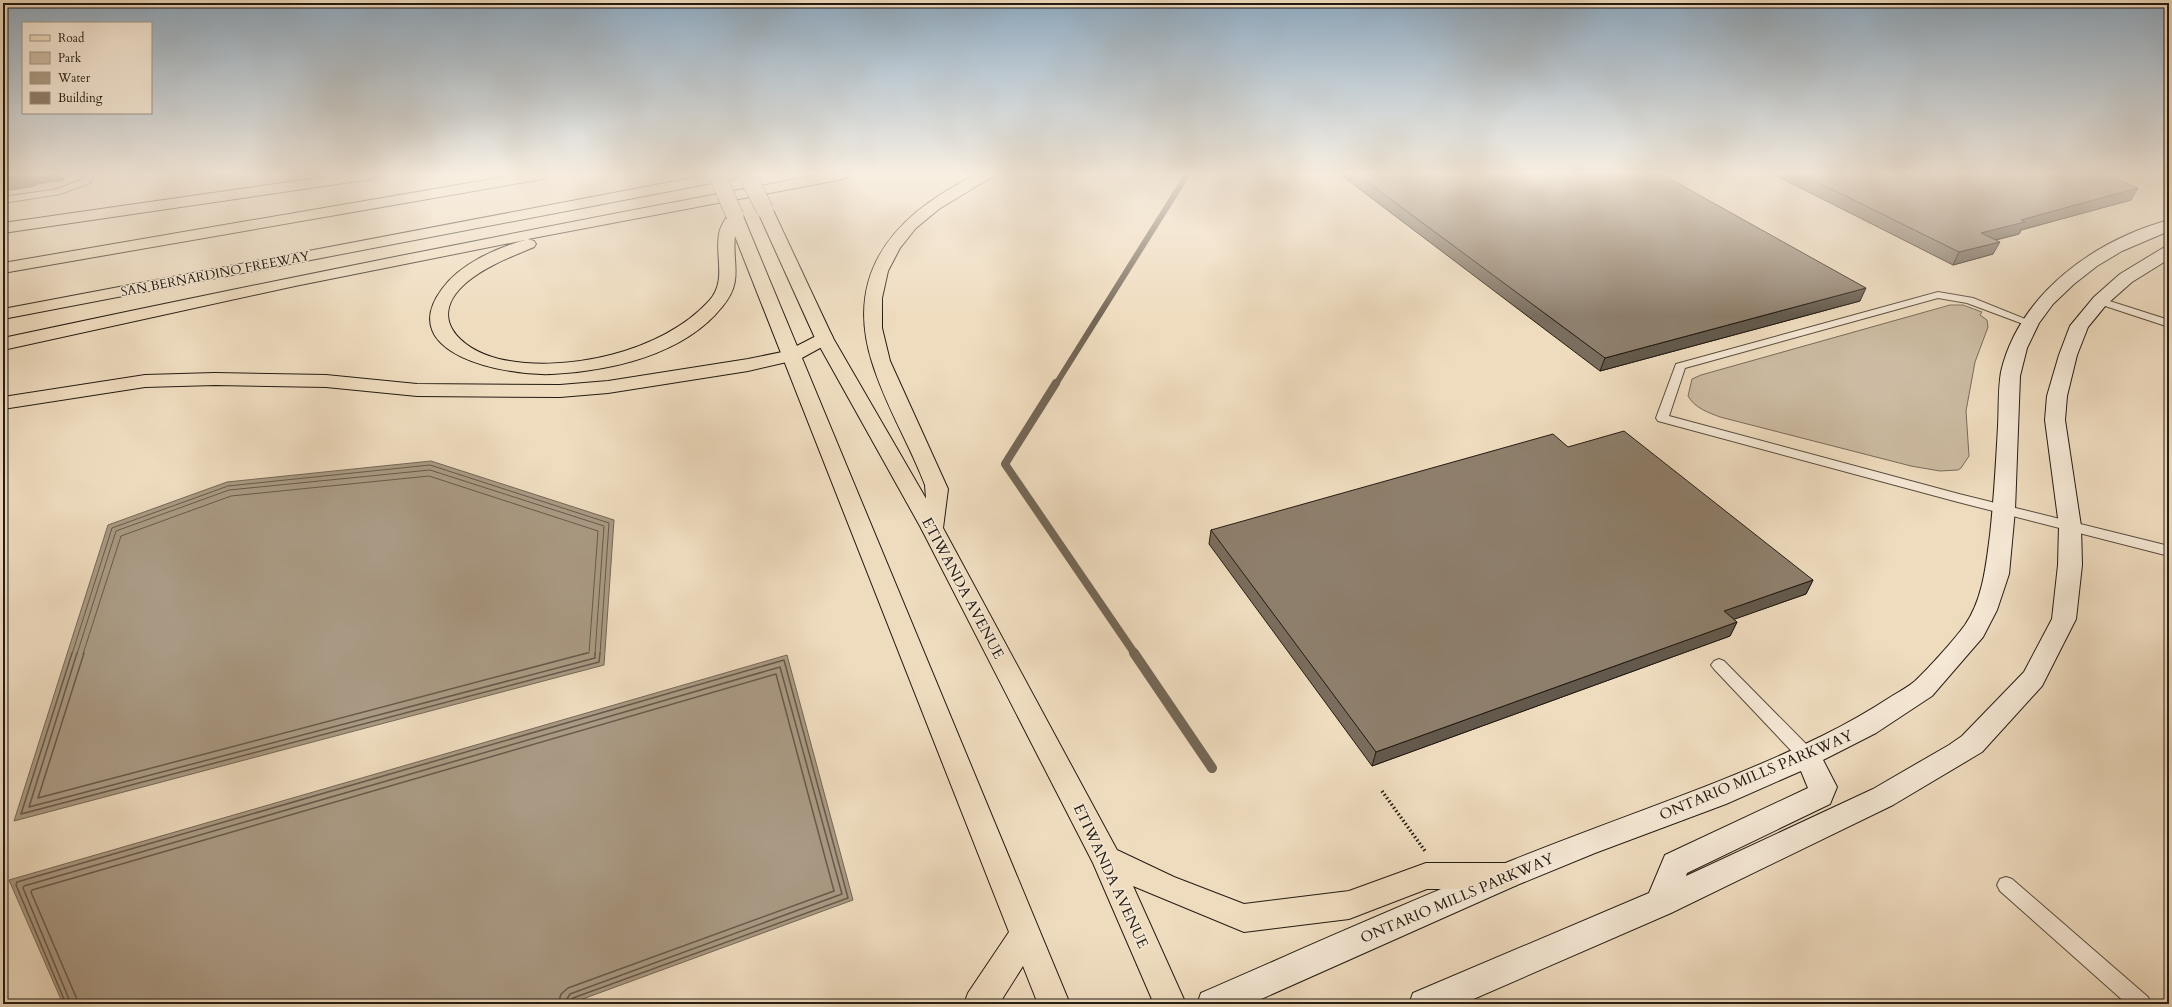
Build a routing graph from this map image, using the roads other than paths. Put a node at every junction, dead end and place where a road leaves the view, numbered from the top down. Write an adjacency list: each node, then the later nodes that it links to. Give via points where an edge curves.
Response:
1 (22, 222): 12 (main road)
2 (38, 222): 12 (main road)
3 (270, 222): 14 (main road)
4 (486, 222): 16 (main road, SAN BERNARDINO FREEWAY)
5 (597, 222): 20 (main road, via 295,281)
6 (608, 222): 7 (main road, via 535,242 504,254 455,285 440,308 439,327 446,339 464,352 485,360 510,366 543,368 608,360 654,346 698,323 720,298 728,281 730,268 727,234)
7 (732, 222)
8 (738, 222): 21 (main road)
9 (771, 222): 19 (main road, ETIWANDA AVENUE, bridge)
10 (914, 222): 25 (main road, via 886,256 876,278 872,318 881,360 937,490)
11 (2169, 225): 17 (main road, ONTARIO MILLS PARKWAY, via 2123,243 2094,260 2062,284)
12 (3, 227)
13 (2169, 252): 15 (main road, via 2126,278)
14 (3, 268)
15 (2100, 301): 18 (lane); 24 (main road, via 2079,326 2057,396 2055,420)
16 (3, 314)
17 (2030, 323): 23 (main road, ONTARIO MILLS PARKWAY, via 2013,356 2010,376); 23 (lane, via 1970,300 1938,294 1680,366 1662,418)
18 (2169, 324)
19 (824, 338): 21 (main road); 25 (main road, ETIWANDA AVENUE)
20 (3, 344)
21 (793, 355): 22 (main road, via 727,369 608,387 560,391 416,390 326,381 214,379 145,381); 33 (main road)
22 (3, 404)
23 (2004, 510): 24 (lane); 28 (main road, ONTARIO MILLS PARKWAY, via 1996,574 1985,610 1974,631 1923,689 1868,726)
24 (2070, 526): 26 (lane); 32 (main road, via 2070,565 2064,619 2033,679 1972,744 1884,797)
25 (932, 528): 29 (main road, ETIWANDA AVENUE)
26 (2169, 551)
27 (1718, 665): 28 (lane)
28 (1807, 756): 30 (main road, ONTARIO MILLS PARKWAY, via 1716,796); 32 (main road, via 1823,787 1820,796 1676,864)
29 (1106, 859): 30 (main road, via 1163,886 1244,918 1349,905 1426,876); 36 (main road, ETIWANDA AVENUE)
30 (1506, 876): 37 (main road, ONTARIO MILLS PARKWAY)
31 (2006, 885): 39 (lane)
32 (1660, 903): 38 (main road)
33 (1026, 933): 34 (main road); 35 (main road)
34 (980, 1004)
35 (1054, 1004)
36 (1170, 1004)
37 (1214, 1004)
38 (1425, 1004)
39 (2141, 1004)

